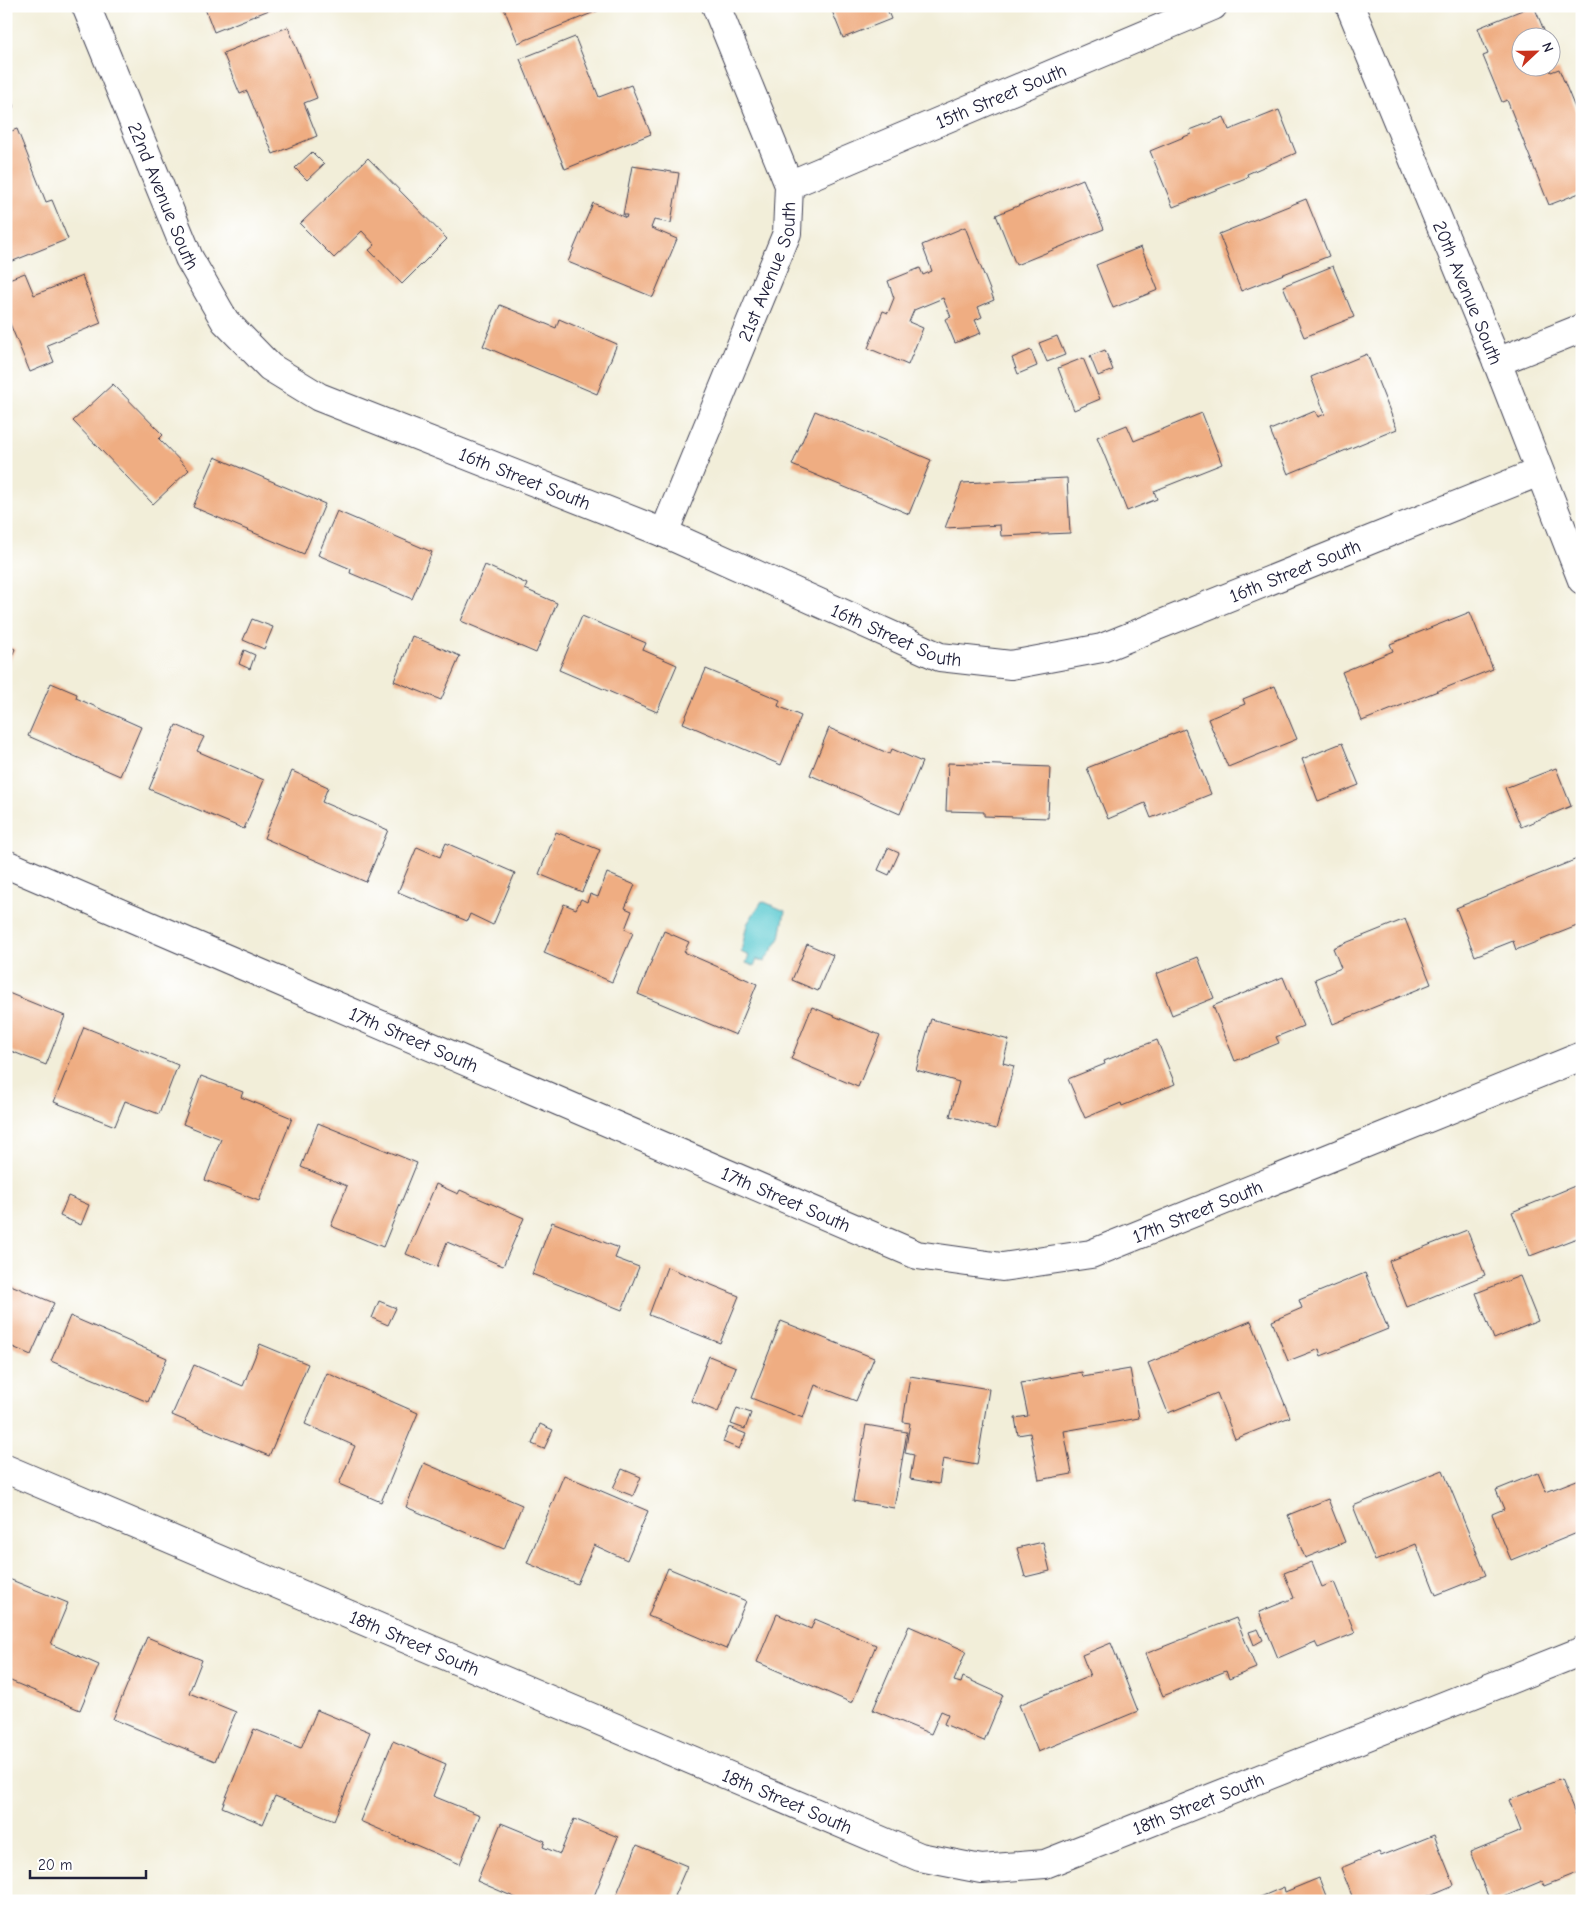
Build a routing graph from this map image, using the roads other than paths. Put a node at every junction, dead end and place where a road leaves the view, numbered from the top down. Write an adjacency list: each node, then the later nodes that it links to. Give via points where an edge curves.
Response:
1 (86, 6): 8 (street, 22nd Avenue South, via 189,258 225,321)
2 (716, 6): 5 (street, 21st Avenue South)
3 (1213, 6): 5 (street, 15th Street South)
4 (1350, 6): 7 (street, 20th Avenue South)
5 (789, 185): 10 (street, 21st Avenue South, via 787,234)
6 (1582, 328): 7 (street)
7 (1497, 362): 9 (street, 20th Avenue South)
8 (270, 366): 10 (street, 16th Street South, via 319,396)
9 (1539, 472): 10 (street, 16th Street South, via 1102,648 1010,665 940,657); 11 (street, 20th Avenue South)
10 (664, 533)
11 (1582, 580)
12 (6, 864): 13 (street, 17th Street South, via 917,1255 1002,1267 1091,1254)
13 (1582, 1056)
14 (6, 1469): 15 (street, 18th Street South, via 920,1858 981,1869 1045,1864)
15 (1582, 1651)

